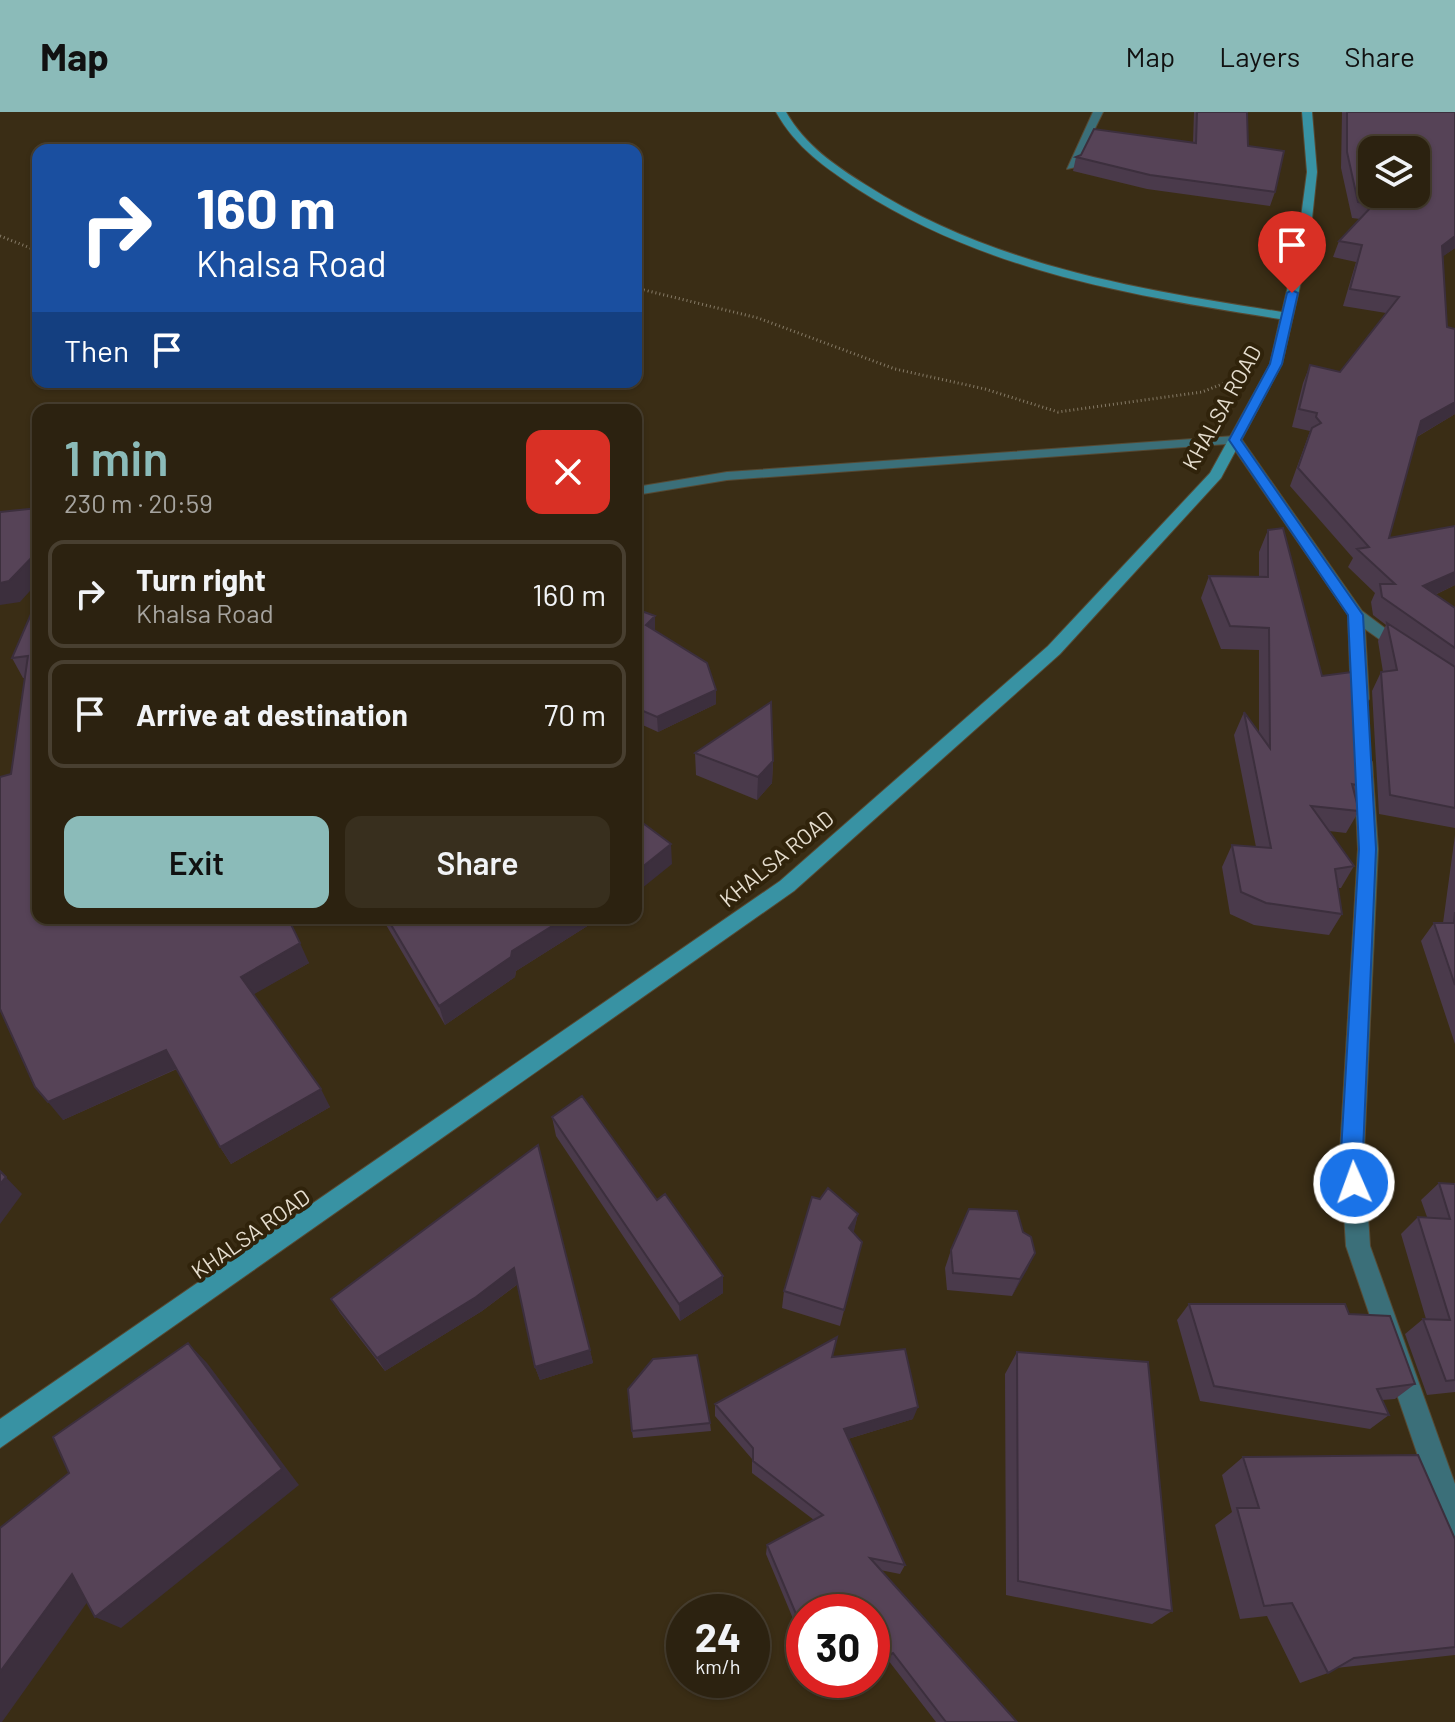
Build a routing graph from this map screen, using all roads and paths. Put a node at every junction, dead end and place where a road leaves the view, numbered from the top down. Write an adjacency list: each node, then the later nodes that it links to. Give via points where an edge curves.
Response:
1 (781, 112): 8 (main road, via 795,141 890,209 1018,265)
2 (1098, 112): 4 (street)
3 (1307, 112): 8 (main road, KHALSA ROAD, via 1312,172)
4 (1071, 167)
5 (0, 236): 6 (path)
6 (32, 249)
7 (642, 289): 9 (path, via 758,318 895,369 1058,412 1202,392)
8 (1287, 316): 9 (main road, KHALSA ROAD)
9 (1276, 364): 10 (main road, KHALSA ROAD)
10 (1235, 440): 11 (street, via 727,476); 12 (street); 14 (main road, KHALSA ROAD, via 1216,475 1054,650 787,886)
11 (642, 490)
12 (1356, 615): 13 (street); 15 (street, via 1368,849 1352,1152 1358,1246)
13 (1418, 658)
14 (0, 1435)
15 (1455, 1523)

